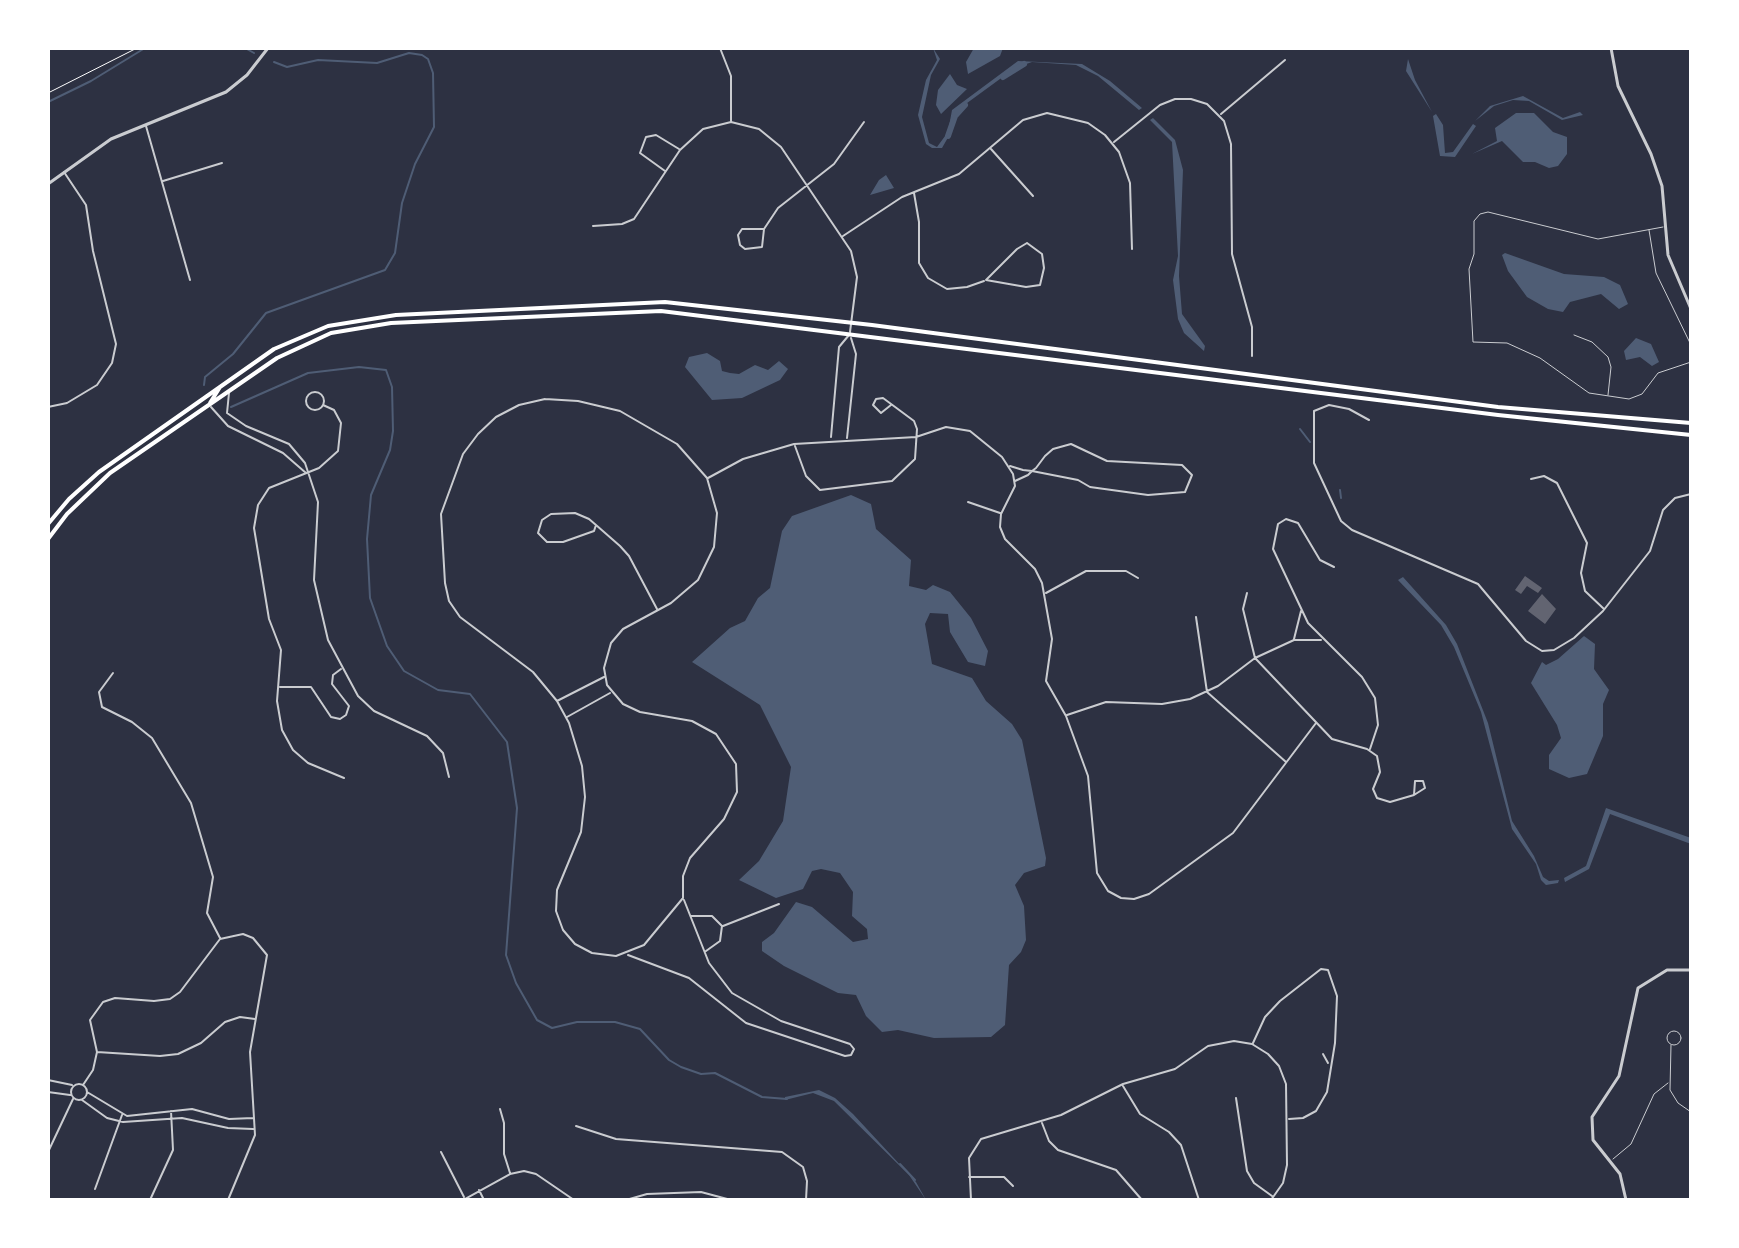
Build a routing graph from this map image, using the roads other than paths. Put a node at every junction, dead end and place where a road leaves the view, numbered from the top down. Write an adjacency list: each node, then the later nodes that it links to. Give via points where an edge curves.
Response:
1 (268, 48): 8 (street, via 226,92)
2 (720, 48): 6 (street, via 731,76)
3 (1611, 48): 21 (street, via 1618,86 1662,186)
4 (1285, 60): 5 (street)
5 (1220, 115): 9 (street, via 1199,101 1175,99); 33 (street, via 1230,136 1232,254 1252,327)
6 (731, 122): 11 (street, via 703,129); 17 (street, via 767,134)
7 (864, 122): 17 (street, via 843,154)
8 (145, 125): 13 (street, via 99,146); 15 (street)
9 (1113, 143): 10 (street, via 1088,123 1047,113 1023,120); 25 (street, via 1130,183)
10 (991, 148): 18 (street, via 959,174); 19 (street)
11 (680, 150): 14 (street); 14 (street, via 653,134 646,137 640,149 643,157)
12 (222, 163): 15 (street)
13 (64, 172): 16 (street); 41 (street, via 86,205 116,344 112,363 97,385 67,403)
14 (666, 172): 20 (street, via 634,219)
15 (161, 182): 26 (street)
16 (48, 184)
17 (806, 185): 23 (street, via 785,200); 24 (street)
18 (913, 192): 24 (street); 27 (street, via 919,263 928,278 954,289)
19 (1033, 196)
20 (593, 226)
21 (1665, 227): 22 (lane); 28 (street, via 1671,264)
22 (1649, 228): 32 (lane, via 1656,273); 37 (lane, via 1598,239 1488,212 1474,221 1469,269 1473,342 1507,343 1540,358 1589,393)
23 (764, 229): 23 (street, via 762,247 740,245 742,229)
24 (842, 237): 29 (street, via 857,268)
25 (1132, 249)
26 (190, 280)
27 (986, 280): 27 (street, via 1022,244 1042,254 1040,285)
28 (1691, 309)
29 (851, 323): 30 (street); 35 (main road, via 665,302 396,315 307,333); 43 (main road, via 1498,407)
30 (849, 335): 36 (main road, via 661,311 391,323 311,339); 44 (main road); 46 (street, via 839,347); 47 (street, via 856,354)
31 (1574, 335): 37 (lane, via 1608,357)
32 (1691, 345)
33 (1252, 356)
34 (1691, 362): 37 (lane, via 1658,373 1638,397)
35 (224, 381): 38 (main road); 58 (main road, via 99,472)
36 (232, 388): 38 (main road); 51 (street, via 227,413 289,444)
37 (1608, 397)
38 (209, 405): 51 (street, via 232,429 283,453); 60 (main road, via 102,479)
39 (323, 405): 39 (street, via 317,392 307,396 311,409); 51 (street, via 334,410 341,423 341,445 334,457)
40 (891, 405): 40 (street, via 881,398 873,405 881,413); 45 (street, via 914,421)
41 (48, 407)
42 (1369, 420): 67 (street, via 1329,405 1314,411 1316,470 1346,526 1478,584 1534,649 1554,650)
43 (1691, 423)
44 (1691, 435)
45 (916, 437): 47 (street); 48 (street, via 915,459 898,478 824,490 806,476); 49 (street, via 946,427 962,428)
46 (831, 439): 47 (street); 48 (street)
47 (847, 439)
48 (794, 444): 52 (street, via 743,459)
49 (1008, 466): 50 (street); 54 (street)
50 (1032, 471): 50 (street, via 1053,449 1071,444 1107,461 1182,465 1192,475 1185,492 1148,495); 54 (street)
51 (307, 473): 72 (street, via 318,502 314,580 328,640); 75 (street, via 269,488 255,516 267,609 281,650)
52 (707, 478): 65 (street, via 717,513 710,559 690,589); 78 (street, via 687,452 641,423 620,411 578,401 545,399 519,405 487,424 470,442 441,514 446,593 460,617 521,661)
53 (1531, 479): 67 (street, via 1544,476 1557,483 1587,543 1581,573 1585,591)
54 (1014, 481): 57 (street)
55 (1691, 494): 67 (street, via 1675,498 1663,510 1650,551)
56 (968, 502): 57 (street)
57 (1001, 514): 63 (street, via 1002,533 1035,569)
58 (48, 524)
59 (596, 525): 59 (street, via 583,515 560,512 542,520 538,533 547,542 563,542 594,531); 65 (street, via 629,556)
60 (48, 539)
61 (1334, 567): 66 (street, via 1320,560 1298,523 1290,519 1278,524 1273,549)
62 (1138, 578): 63 (street, via 1126,571 1086,571)
63 (1045, 593): 79 (street, via 1052,639 1046,681)
64 (1247, 593): 71 (street, via 1243,609)
65 (657, 610): 74 (street, via 616,636 604,660)
66 (1301, 610): 69 (street); 70 (street)
67 (1604, 610)
68 (1196, 617): 77 (street)
69 (1294, 640): 70 (street); 71 (street)
70 (1321, 640): 82 (street, via 1362,677 1375,698 1378,725)
71 (1255, 658): 77 (street); 81 (street)
72 (343, 668): 75 (street, via 331,678 349,706 340,719 330,715 311,687); 84 (street, via 367,706 437,746 447,760)
73 (113, 673): 91 (street, via 99,692 102,707 152,738 191,803 213,877 207,913)
74 (605, 676): 76 (street); 78 (street)
75 (279, 687): 85 (street, via 279,720 293,750 320,771)
76 (611, 692): 80 (street); 87 (street, via 631,709 709,729 723,740 736,764 734,803 690,858)
77 (1207, 692): 79 (street, via 1162,704 1106,702); 83 (street)
78 (557, 701): 80 (street)
79 (1066, 716): 83 (street, via 1091,790 1097,873 1108,891 1121,898 1149,894 1233,833)
80 (566, 718): 93 (street, via 582,766 585,797 581,832 557,890 556,911 569,937 585,950 608,957)
81 (1316, 723): 82 (street, via 1339,743); 83 (street)
82 (1369, 750): 86 (street, via 1380,766 1373,789 1377,798 1390,802)
83 (1287, 763)
84 (449, 777)
85 (344, 778)
86 (1414, 795)
87 (683, 898): 89 (street); 93 (street, via 651,939)
88 (779, 904): 90 (street)
89 (690, 917): 90 (street, via 712,916); 92 (street)
90 (722, 926): 92 (street, via 720,941)
91 (220, 939): 95 (street, via 243,934 267,955); 98 (street, via 170,999 103,1002 90,1020)
92 (704, 951): 93 (street, via 716,974 743,1001 781,1021 850,1044 853,1053 845,1056 746,1023 689,978)
93 (627, 954)
94 (1691, 970): 124 (street, via 1661,972 1636,993 1619,1076 1591,1122 1595,1143)
95 (256, 1020): 98 (street, via 240,1017 225,1022 178,1054); 115 (street, via 250,1052)
96 (1252, 1044): 100 (street, via 1272,1008 1321,969 1328,970 1337,996); 103 (street, via 1216,1043 1165,1074); 116 (street, via 1268,1054 1283,1075)
97 (1671, 1045): 102 (lane)
98 (97, 1052): 105 (street)
99 (1323, 1054): 100 (street)
100 (1329, 1064): 116 (street, via 1321,1105 1303,1118)
101 (48, 1080): 104 (street)
102 (1668, 1083): 113 (lane, via 1678,1103); 124 (lane, via 1654,1094 1631,1144)
103 (1123, 1084): 119 (street); 143 (street, via 1140,1114 1181,1145)
104 (74, 1085): 105 (street); 108 (street)
105 (83, 1085): 107 (street)
106 (48, 1092): 108 (street)
107 (87, 1092): 110 (street); 114 (street)
108 (72, 1097): 110 (street); 122 (street)
109 (1236, 1098): 131 (street, via 1247,1171)
110 (82, 1100): 118 (street)
111 (500, 1109): 125 (street)
112 (171, 1110): 114 (street); 115 (street); 117 (street)
113 (1691, 1112)
114 (122, 1113): 118 (street)
115 (254, 1118): 121 (street)
116 (1288, 1119): 131 (street, via 1286,1174)
117 (173, 1120): 118 (street); 121 (street); 134 (street, via 173,1150)
118 (120, 1121): 128 (street)
119 (1042, 1121): 126 (street, via 981,1139 971,1153); 142 (street, via 1058,1150 1116,1170)
120 (576, 1126): 140 (street, via 616,1139 782,1152 803,1167)
121 (255, 1129): 135 (street)
122 (48, 1152)
123 (441, 1152): 132 (street)
124 (1610, 1161): 144 (street, via 1623,1180)
125 (510, 1174): 129 (street); 133 (street, via 536,1174)
126 (968, 1177): 127 (street, via 1004,1177); 141 (street)
127 (1013, 1186)
128 (95, 1189)
129 (479, 1189): 132 (street); 136 (street)
130 (666, 1193): 137 (street); 138 (street); 139 (street, via 712,1193)
131 (1272, 1198)
132 (464, 1199)
133 (572, 1199)
134 (150, 1200)
135 (228, 1200)
136 (484, 1200)
137 (626, 1200)
138 (668, 1200)
139 (731, 1200)
140 (806, 1200)
141 (971, 1200)
142 (1142, 1200)
143 (1199, 1200)
144 (1626, 1200)

